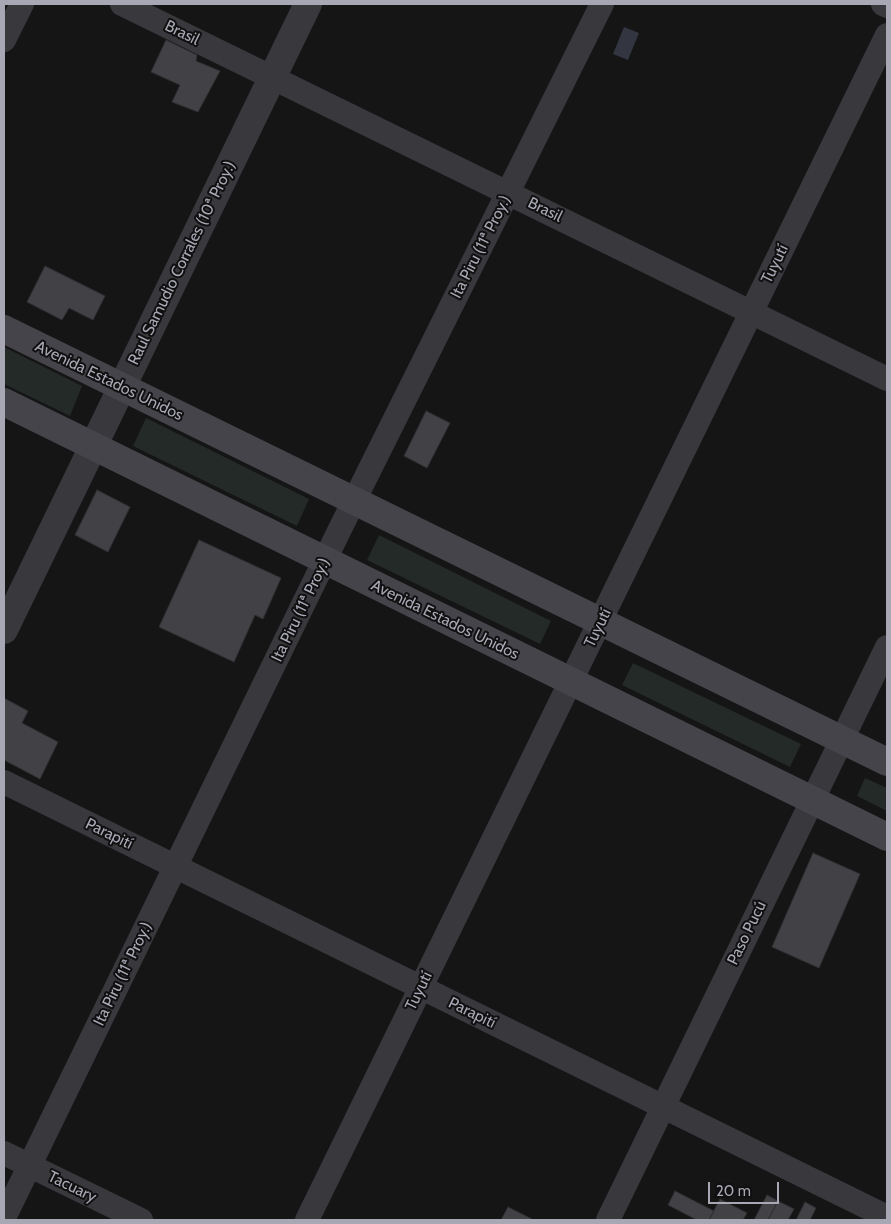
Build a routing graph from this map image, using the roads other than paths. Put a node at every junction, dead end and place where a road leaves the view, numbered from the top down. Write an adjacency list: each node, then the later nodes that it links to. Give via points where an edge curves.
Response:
1 (22, 4): 8 (street)
2 (122, 4): 9 (street, Brasil)
3 (308, 4): 9 (street, Raul Samudio Corrales (10ª Proy.))
4 (602, 4): 10 (street, Ita Piru (11ª Proy.))
5 (883, 4): 6 (street)
6 (887, 6)
7 (887, 35): 11 (street, Tuyutí)
8 (4, 40)
9 (272, 77): 10 (street, Brasil); 14 (street, Raul Samudio Corrales (10ª Proy.))
10 (509, 192): 11 (street, Brasil); 17 (street, Ita Piru (11ª Proy.))
11 (752, 312): 13 (street, Brasil); 19 (street, Tuyutí)
12 (4, 329): 14 (main road, Avenida Estados Unidos)
13 (887, 379)
14 (122, 387): 16 (street, Raul Samudio Corrales (10ª Proy.)); 17 (main road, Avenida Estados Unidos)
15 (4, 402): 16 (main road, Avenida Estados Unidos)
16 (93, 446): 18 (main road, Avenida Estados Unidos); 20 (street, Raul Samudio Corrales (10ª Proy.))
17 (354, 501): 18 (street, Ita Piru (11ª Proy.)); 19 (main road, Avenida Estados Unidos)
18 (325, 560): 22 (main road, Avenida Estados Unidos); 28 (street, Ita Piru (11ª Proy.))
19 (601, 622): 22 (street, Tuyutí); 23 (main road, Avenida Estados Unidos)
20 (4, 630)
21 (887, 647): 23 (street, Paso Pucú)
22 (571, 682): 26 (main road, Avenida Estados Unidos); 29 (street, Tuyutí)
23 (842, 740): 24 (main road, Avenida Estados Unidos); 26 (street, Paso Pucú)
24 (887, 762)
25 (4, 782): 28 (street, Parapití)
26 (812, 800): 27 (main road, Avenida Estados Unidos); 30 (street, Paso Pucú)
27 (887, 837)
28 (176, 866): 29 (street, Parapití); 32 (street, Ita Piru (11ª Proy.))
29 (421, 988): 30 (street, Parapití); 36 (street, Tuyutí)
30 (663, 1107): 33 (street, Parapití); 37 (street, Paso Pucú)
31 (4, 1153): 32 (street, Tacuary)
32 (29, 1166): 34 (street, Ita Piru (11ª Proy.)); 35 (street, Tacuary)
33 (887, 1217)
34 (4, 1218)
35 (141, 1220)
36 (307, 1220)
37 (608, 1220)

